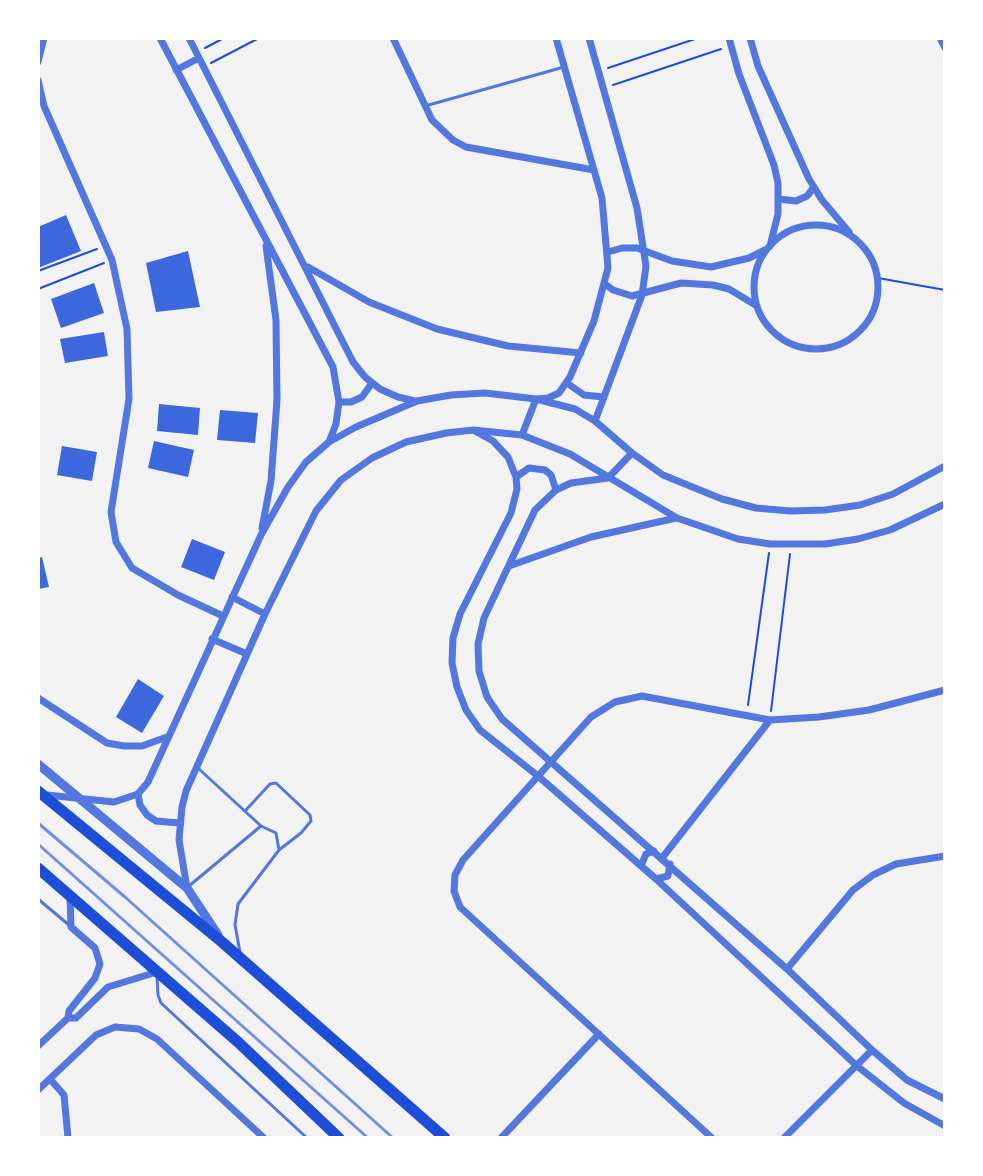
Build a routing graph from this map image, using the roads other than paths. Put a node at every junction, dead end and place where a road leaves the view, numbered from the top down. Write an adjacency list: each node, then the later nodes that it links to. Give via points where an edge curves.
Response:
1 (44, 38): 12 (street)
2 (160, 38): 14 (street)
3 (189, 38): 11 (street)
4 (393, 38): 16 (street)
5 (556, 38): 13 (street)
6 (589, 38): 23 (street)
7 (750, 38): 18 (street)
8 (940, 38): 10 (street)
9 (730, 42): 19 (street, via 774,165)
10 (945, 48)
11 (198, 55): 14 (street); 25 (street)
12 (38, 62)
13 (565, 67): 16 (lane); 17 (street)
14 (176, 70): 20 (street)
15 (38, 80): 51 (street, via 44,106 107,246 127,329 126,423 111,512 116,542 132,568)
16 (425, 106): 17 (street, via 441,131 466,147)
17 (594, 170): 24 (street)
18 (814, 187): 19 (street, via 802,199); 21 (street)
19 (779, 199): 22 (street)
20 (265, 236): 35 (street, via 333,367); 47 (street, via 278,387)
21 (856, 239): 22 (street, via 812,225 782,235); 28 (street, via 874,263 878,294 874,310 853,336 814,348 790,343 770,327)
22 (768, 247): 23 (street, via 711,267 672,261); 28 (street, via 755,277)
23 (644, 249): 24 (street); 27 (street)
24 (608, 252): 26 (street)
25 (305, 265): 29 (street, via 369,302 437,329 508,346); 30 (street, via 353,362)
26 (605, 284): 27 (street, via 622,294); 29 (street)
27 (642, 295): 28 (street, via 664,286 697,283 729,289); 32 (street)
28 (758, 306)
29 (581, 353): 31 (street)
30 (372, 383): 34 (street); 35 (street, via 362,397)
31 (567, 383): 32 (street, via 584,395); 33 (street, via 553,396)
32 (604, 397): 36 (street)
33 (536, 399): 34 (street, via 485,393); 36 (street, via 575,409); 38 (street)
34 (417, 401): 39 (street)
35 (339, 402): 39 (street)
36 (595, 421): 40 (street)
37 (473, 430): 38 (street); 42 (street, via 508,457); 50 (street, via 406,442 341,480 316,511)
38 (522, 435): 43 (street, via 570,454)
39 (329, 442): 47 (street, via 306,462)
40 (632, 453): 41 (street, via 663,475 722,499 790,511 860,505); 43 (street)
41 (945, 466)
42 (516, 477): 44 (street, via 529,468 545,470); 61 (street, via 511,513 460,614 452,663 466,710 480,730)
43 (608, 478): 44 (street); 46 (street)
44 (556, 490): 48 (street, via 535,510)
45 (945, 504): 46 (street, via 858,539 791,545 728,536)
46 (677, 518): 48 (street, via 591,537)
47 (261, 535): 49 (street)
48 (509, 566): 58 (street, via 484,618 479,671 487,697 502,719)
49 (232, 597): 50 (street); 51 (street)
50 (265, 614): 53 (street)
51 (223, 616): 52 (street)
52 (212, 639): 53 (street); 57 (street)
53 (247, 654): 60 (street)
54 (945, 690): 56 (street, via 869,710)
55 (38, 698): 57 (street, via 107,743 142,746)
56 (770, 720): 58 (street, via 642,696 628,698 602,708); 71 (street)
57 (169, 736): 63 (street)
58 (551, 760): 61 (street); 69 (street)
59 (38, 764): 64 (street)
60 (197, 768): 65 (lane); 66 (street)
61 (538, 776): 73 (street); 85 (street, via 463,860 454,891 460,907)
62 (40, 793): 64 (street); 80 (main road)
63 (138, 794): 64 (street, via 114,802); 66 (street, via 140,805 156,821)
64 (82, 800): 76 (street)
65 (245, 811): 67 (lane); 68 (lane, via 276,783 310,815 301,833)
66 (179, 823): 76 (street)
67 (261, 826): 68 (lane, via 276,833); 76 (lane)
68 (279, 850): 81 (lane, via 238,904 235,925)
69 (654, 851): 71 (street); 73 (street, via 646,854)
70 (945, 856): 82 (street, via 896,864 873,875 853,890)
71 (662, 858): 72 (street)
72 (670, 864): 75 (street, via 668,876); 82 (street)
73 (641, 866): 75 (street)
74 (38, 868): 77 (main road)
75 (656, 879): 88 (street)
76 (187, 888): 80 (street)
77 (70, 896): 79 (street); 83 (main road)
78 (38, 899): 79 (lane)
79 (71, 927): 84 (street, via 95,948 100,964)
80 (222, 942): 81 (main road)
81 (242, 960): 97 (main road)
82 (787, 969): 87 (street)
83 (157, 972): 84 (street, via 108,987 76,1018); 95 (lane, via 161,1003); 96 (main road)
84 (68, 1018): 86 (street)
85 (599, 1034): 98 (street); 99 (street)
86 (38, 1046)
87 (872, 1050): 88 (street); 91 (street, via 907,1080)
88 (857, 1066): 92 (street, via 904,1103); 100 (street)
89 (50, 1079): 90 (street); 93 (street, via 64,1095); 94 (street, via 104,1030 139,1029 157,1039)
90 (38, 1090)
91 (945, 1099)
92 (945, 1126)
93 (68, 1138)
94 (264, 1138)
95 (307, 1138)
96 (339, 1138)
97 (445, 1138)
98 (501, 1138)
99 (712, 1138)
100 (784, 1138)

